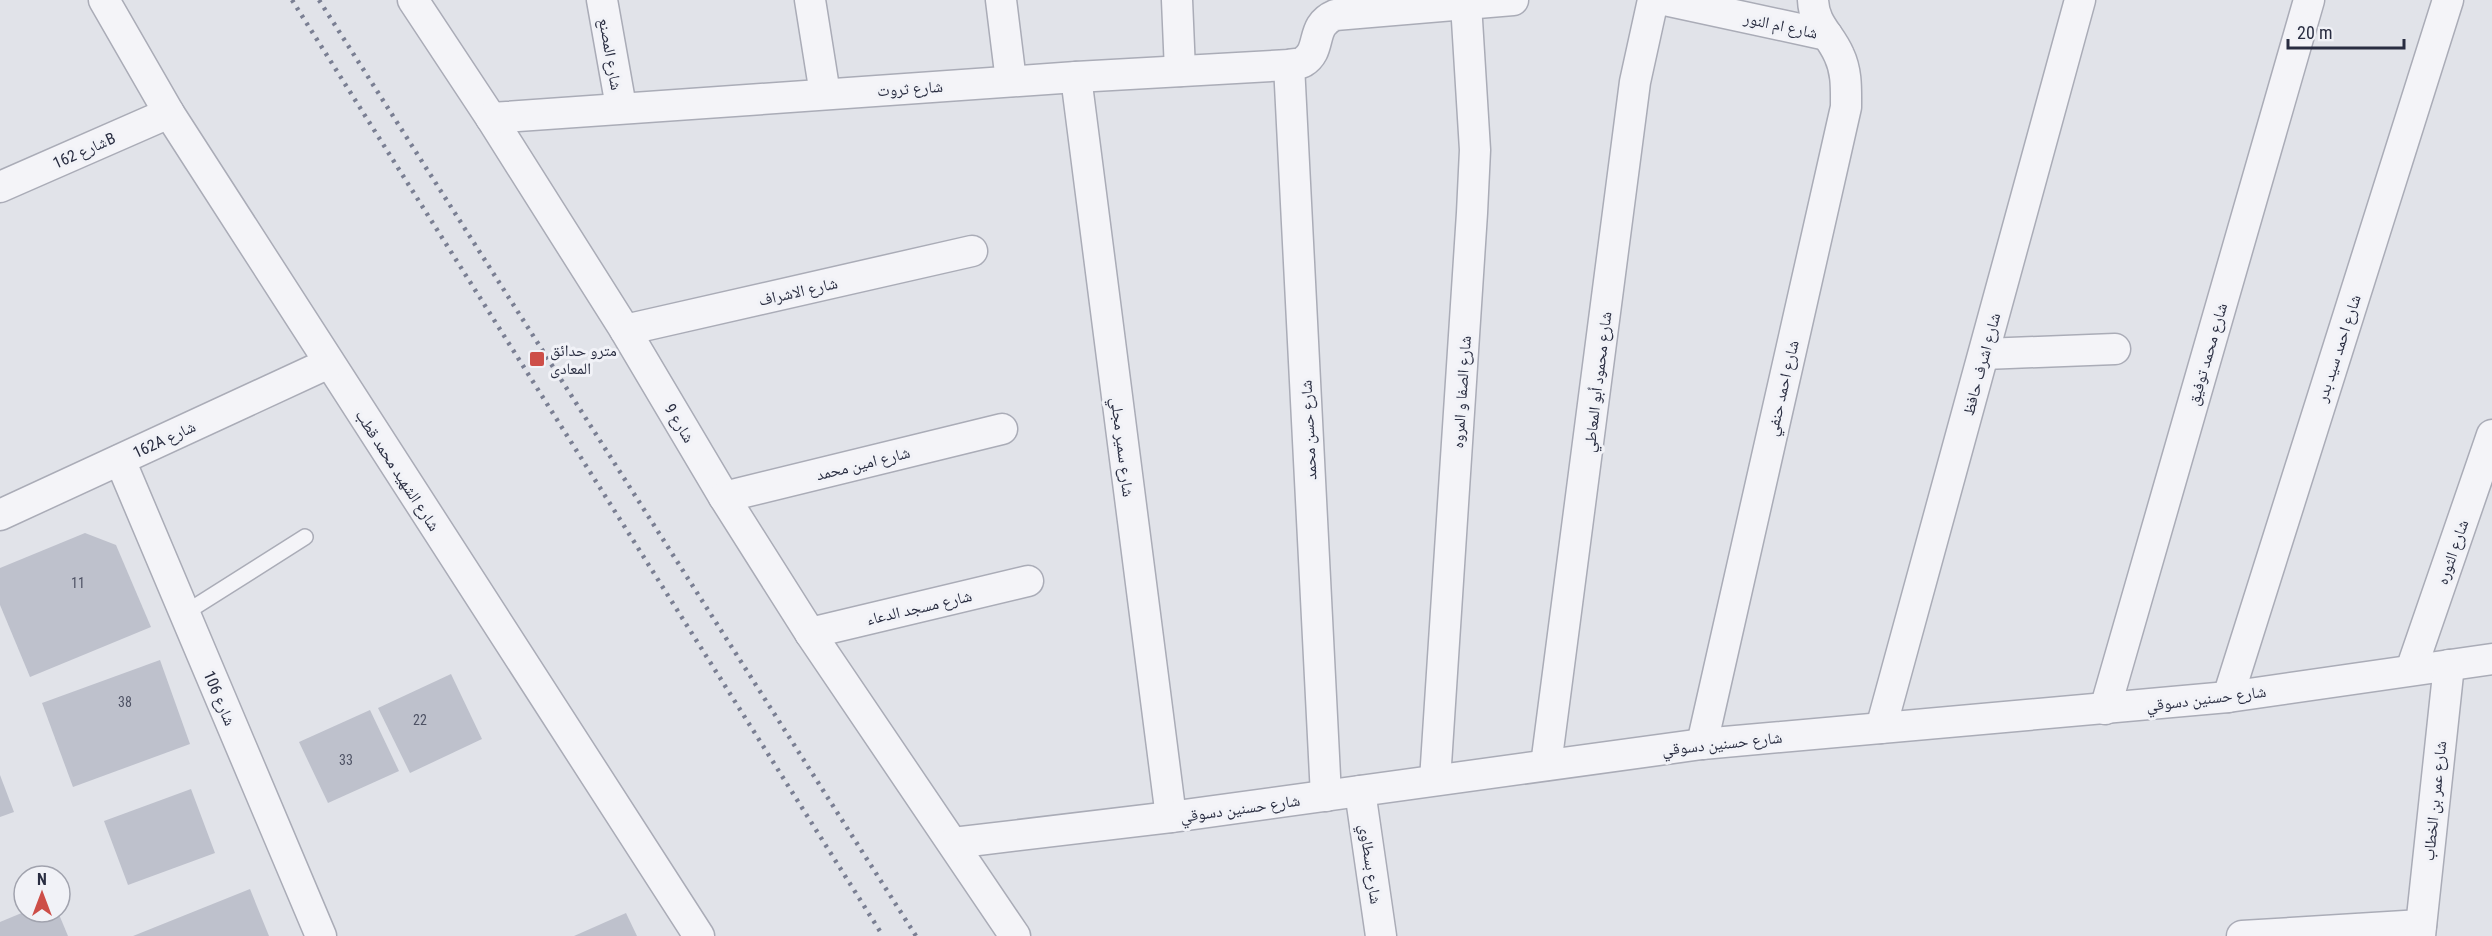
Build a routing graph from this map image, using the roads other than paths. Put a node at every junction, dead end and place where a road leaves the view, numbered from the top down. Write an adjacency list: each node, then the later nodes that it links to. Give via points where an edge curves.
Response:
1 (104, 0): 25 (street, شارع الشهيد محمد قطب)
2 (413, 0): 26 (street, شارع 9)
3 (602, 0): 24 (street, شارع المصنع)
4 (810, 0): 23 (street)
5 (1001, 0): 22 (street)
6 (1178, 0): 20 (street)
7 (1318, 0): 17 (street)
8 (1513, 0): 16 (street)
9 (1653, 0): 49 (street, شارع محمود أبو المعاطي, via 1635,82)
10 (1665, 0): 18 (street, شارع ام النور)
11 (1813, 0): 18 (street, شارع احمد حنفي, via 1814,14)
12 (2080, 0): 31 (street, شارع اشرف حافظ)
13 (2309, 0): 46 (street, شارع محمد توفيق)
14 (2448, 0): 45 (street, شارع احمد سيد بدر)
15 (1431, 3): 16 (street); 17 (street, via 1335,15 1324,20)
16 (1466, 4): 50 (street, شارع الصفا و المروه, via 1475,150)
17 (1317, 35): 19 (street, شارع ثروت, via 1312,52 1303,62)
18 (1827, 35): 48 (street, شارع احمد حنفي, via 1839,55 1847,81 1846,107)
19 (1289, 65): 20 (street, شارع ثروت); 52 (street, شارع حسن محمد)
20 (1180, 71): 21 (street, شارع ثروت)
21 (1076, 76): 22 (street, شارع ثروت); 53 (street, شارع سمير مجلي)
22 (1011, 81): 23 (street, شارع ثروت)
23 (825, 94): 24 (street, شارع ثروت)
24 (621, 107): 26 (street, شارع ثروت)
25 (169, 112): 27 (street, شارع 162B); 32 (street, شارع الشهيد محمد قطب)
26 (491, 118): 29 (street, شارع 9)
27 (0, 187)
28 (972, 251): 29 (street, شارع الاشراف)
29 (625, 330): 36 (street, شارع 9)
30 (2115, 349): 31 (street)
31 (1984, 354): 47 (street, شارع اشرف حافظ)
32 (329, 363): 35 (street, 162A شارع); 57 (street, شارع الشهيد محمد قطب)
33 (1002, 429): 36 (street, شارع امين محمد)
34 (2492, 435): 44 (street, شارع الثوره)
35 (120, 460): 37 (street, 162A شارع); 40 (street, شارع 106)
36 (724, 497): 41 (street, شارع 9)
37 (0, 515)
38 (305, 537): 40 (lane)
39 (1028, 581): 41 (street, شارع مسجد الدعاء)
40 (185, 613): 56 (street, شارع 106)
41 (810, 633): 54 (street, شارع 9)
42 (2492, 659): 43 (street, شارع حسنين دسوقي)
43 (2449, 665): 44 (street, شارع حسنين دسوقي); 55 (street, شارع عمر بن الخطاب)
44 (2411, 670): 45 (street, شارع حسنين دسوقي)
45 (2228, 697): 46 (street, شارع حسنين دسوقي)
46 (2105, 709): 47 (street, شارع حسنين دسوقي)
47 (1881, 728): 48 (street, شارع حسنين دسوقي)
48 (1702, 744): 49 (street, شارع حسنين دسوقي)
49 (1546, 765): 50 (street, شارع حسنين دسوقي)
50 (1435, 780): 51 (street, شارع حسنين دسوقي)
51 (1360, 791): 52 (street, شارع حسنين دسوقي); 59 (street, شارع بسطاوي)
52 (1326, 796): 53 (street, شارع حسنين دسوقي)
53 (1171, 818): 54 (street, شارع حسنين دسوقي)
54 (953, 843): 58 (street, شارع 9)
55 (2421, 931): 60 (street)
56 (321, 936)
57 (699, 936)
58 (1015, 936)
59 (1381, 936)
60 (2254, 936)

